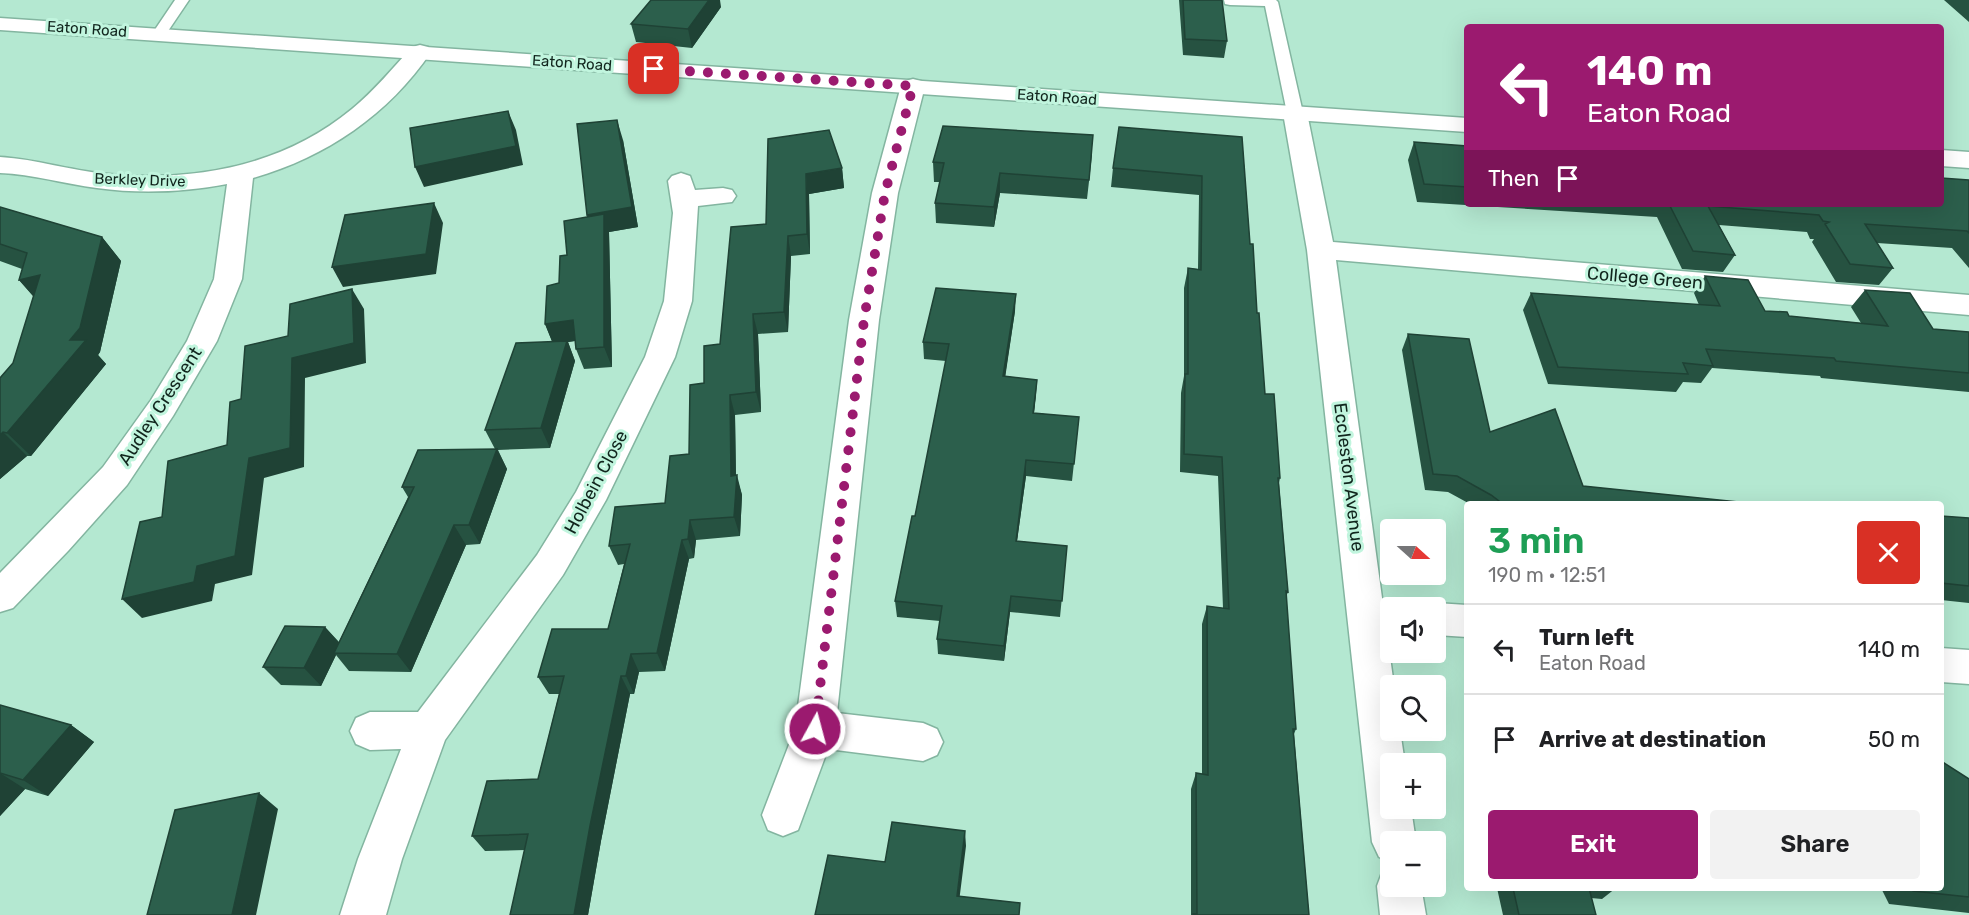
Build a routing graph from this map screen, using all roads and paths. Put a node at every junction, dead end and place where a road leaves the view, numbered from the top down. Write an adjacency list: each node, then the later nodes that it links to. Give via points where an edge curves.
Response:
1 (182, 0): 4 (lane)
2 (1230, 1): 7 (lane, via 1271,2)
3 (0, 24): 4 (street, Eaton Road)
4 (159, 34): 5 (street, Eaton Road)
5 (420, 52): 6 (street, Eaton Road); 12 (street, Berkley Drive, via 358,116 284,161)
6 (913, 86): 7 (street, Eaton Road); 22 (street, via 885,193 864,320)
7 (1295, 113): 8 (street, Eaton Road); 14 (street, Eccleston Avenue)
8 (1464, 125)
9 (1944, 158): 10 (street)
10 (1969, 160)
11 (0, 165): 12 (street, Berkley Drive, via 106,182 175,184)
12 (241, 175): 16 (street, Audley Crescent, via 228,279 202,341 115,476)
13 (723, 196): 23 (street, Holbein Close, via 683,190 678,301 660,357 590,500 550,565)
14 (1321, 250): 15 (street, College Green); 17 (street, Eccleston Avenue)
15 (1969, 305)
16 (0, 597)
17 (1378, 613): 27 (street, Eccleston Avenue)
18 (1446, 620): 19 (street)
19 (1464, 621)
20 (1944, 665): 21 (street)
21 (1969, 668)
22 (815, 729): 25 (street); 26 (street)
23 (428, 730): 24 (street); 29 (street, Holbein Close)
24 (370, 731)
25 (923, 742)
26 (783, 815)
27 (1393, 831)
28 (1401, 897): 30 (street)
29 (363, 915)
30 (1403, 915)

